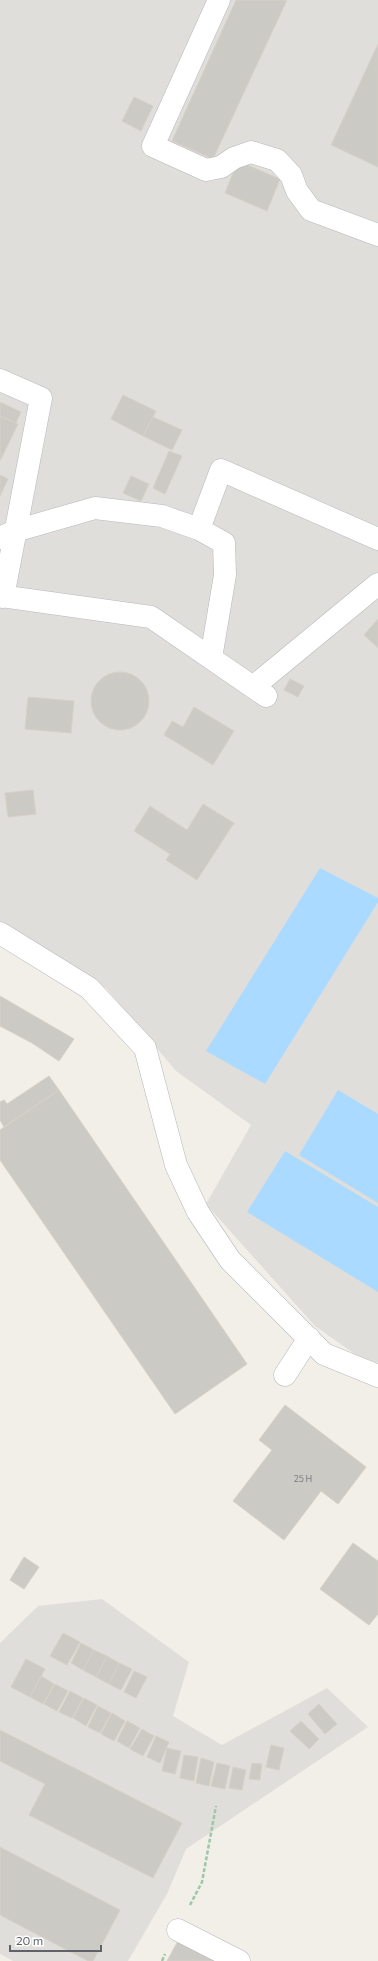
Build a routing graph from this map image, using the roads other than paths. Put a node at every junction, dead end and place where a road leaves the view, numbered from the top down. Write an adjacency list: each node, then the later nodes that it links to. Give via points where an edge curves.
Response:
1 (219, 0): 2 (street, via 153,146 206,170 221,167 234,158 251,152 277,160 291,175 297,191 311,210)
2 (378, 235)
3 (0, 380): 5 (street, via 41,398)
4 (199, 529): 5 (street, via 162,516 96,508); 6 (street, via 221,470); 9 (street, via 224,543 225,575)
5 (8, 535): 8 (street)
6 (378, 539)
7 (378, 584): 9 (street, via 259,691)
8 (1, 596): 9 (street, via 151,617)
9 (211, 658)
10 (0, 933): 11 (street, via 89,988 145,1048 176,1165 198,1212 230,1260)
11 (309, 1338): 12 (street); 13 (street, via 324,1354)
12 (286, 1375)
13 (378, 1376)
14 (178, 1930): 15 (street)
15 (239, 1961)

